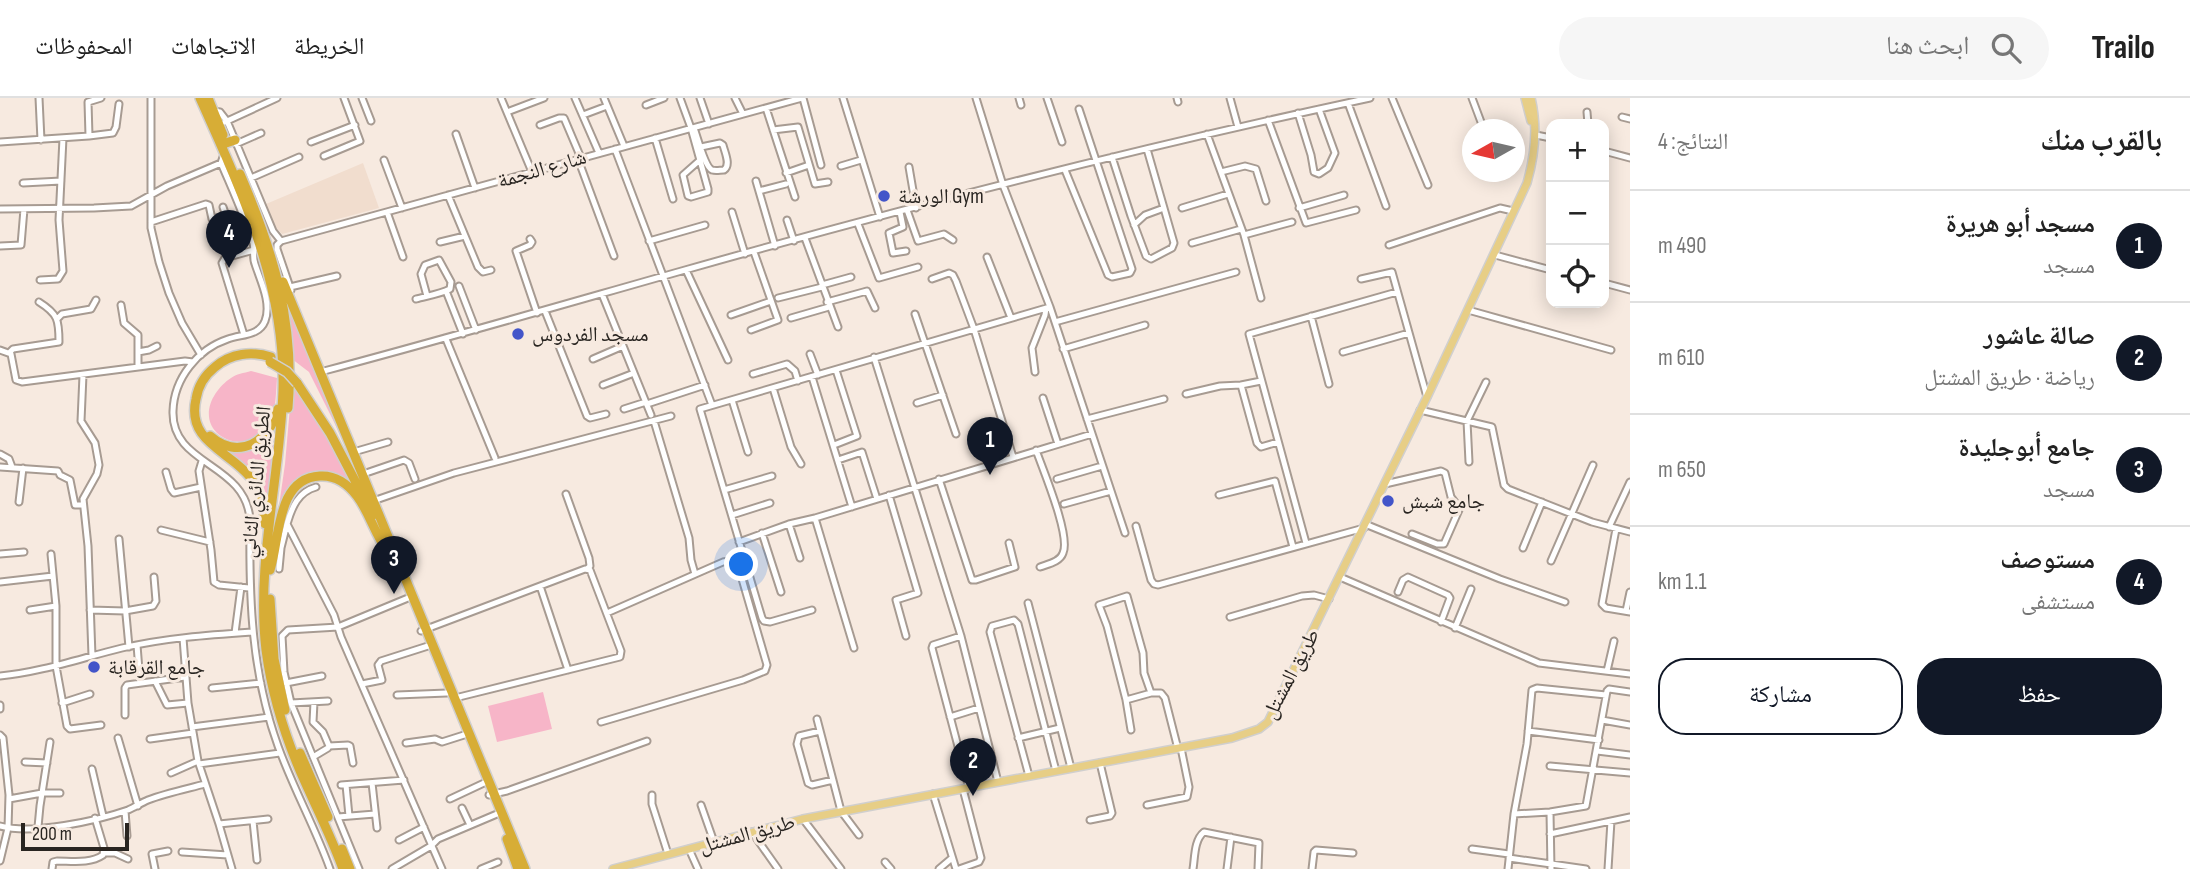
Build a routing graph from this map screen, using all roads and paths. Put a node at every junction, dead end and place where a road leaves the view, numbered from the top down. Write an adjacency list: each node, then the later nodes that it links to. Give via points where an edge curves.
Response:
1 (39, 98): 63 (street)
2 (101, 98): 59 (street, via 88,102)
3 (152, 98): 104 (street)
4 (200, 98): 67 (highway, الطريق الدائري الثاني)
5 (208, 98): 48 (highway, الطريق الدائري الثاني)
6 (277, 98): 48 (street)
7 (344, 98): 50 (street)
8 (362, 98): 47 (street)
9 (502, 98): 37 (street)
10 (544, 98): 37 (street)
11 (576, 98): 41 (street)
12 (604, 98): 32 (street)
13 (664, 98): 31 (street)
14 (680, 98): 53 (street)
15 (700, 98): 49 (street)
16 (736, 98): 40 (street)
17 (802, 98): 28 (street, شارع النجمة); 85 (street)
18 (843, 98): 81 (street)
19 (976, 98): 99 (street)
20 (1047, 98): 66 (street)
21 (1230, 98): 52 (street)
22 (1326, 98): 33 (street)
23 (1370, 98): 29 (street)
24 (1392, 98): 100 (street)
25 (1472, 98): 43 (street)
26 (1525, 98): 55 (main road, طريق المشتل)
27 (1531, 98): 55 (main road, طريق المشتل)
28 (783, 100): 34 (street, شارع النجمة)
29 (1345, 101): 33 (street); 111 (street)
30 (118, 104): 59 (street, via 115,131)
31 (646, 104)
32 (607, 106): 41 (street); 68 (street)
33 (1329, 106): 36 (street)
34 (766, 108): 40 (street, شارع النجمة); 54 (street)
35 (1079, 109): 82 (street)
36 (1319, 109): 39 (street); 39 (street, via 1335,153 1319,174 1314,172)
37 (508, 112): 90 (street)
38 (1587, 112): 44 (street)
39 (1298, 113): 46 (street)
40 (743, 114): 49 (street, شارع النجمة)
41 (583, 115): 73 (street)
42 (1622, 117): 45 (street)
43 (1480, 119)
44 (1588, 119)
45 (1630, 119)
46 (1268, 120): 52 (street); 118 (street)
47 (371, 121)
48 (223, 123): 67 (highway, الطريق الدائري الثاني)
49 (709, 124): 53 (street, شارع النجمة)
50 (355, 125): 65 (street); 74 (street, via 360,142)
51 (540, 125): 78 (street, via 564,118)
52 (1238, 127): 58 (street)
53 (693, 128): 62 (street, شارع النجمة); 69 (street); 80 (street)
54 (774, 130): 84 (street, via 798,127); 92 (street)
55 (1535, 132): 60 (street); 123 (main road, طريق المشتل, via 1527,183)
56 (261, 133): 67 (street)
57 (456, 134): 101 (street)
58 (1207, 134): 71 (street); 91 (street)
59 (89, 136): 61 (street)
60 (1546, 136)
61 (63, 138): 63 (street); 94 (street)
62 (655, 138): 68 (street, شارع النجمة); 108 (street)
63 (41, 140): 64 (street)
64 (0, 142)
65 (311, 142)
66 (1062, 142)
67 (230, 144): 83 (street); 87 (highway, الطريق الدائري الثاني); 93 (street); 137 (highway, الطريق الدائري الثاني)
68 (624, 146): 70 (street, شارع النجمة)
69 (701, 147): 69 (street, via 708,167 727,168 723,145)
70 (615, 149): 73 (street, شارع النجمة); 143 (street)
71 (1147, 149): 75 (street); 116 (street)
72 (1609, 152): 77 (street)
73 (600, 153): 78 (street, شارع النجمة)
74 (324, 156)
75 (1112, 157): 82 (street); 133 (street)
76 (299, 158): 93 (street)
77 (1630, 158)
78 (579, 159): 90 (street, شارع النجمة); 156 (street)
79 (384, 160): 114 (street)
80 (700, 160): 80 (street, via 683,175 691,197 708,191)
81 (861, 160): 86 (street); 127 (street)
82 (1097, 162): 89 (street); 89 (street, via 1130,273 1108,275)
83 (221, 163): 87 (street); 104 (street); 110 (street)
84 (809, 165): 92 (street); 96 (street, via 816,185)
85 (821, 165)
86 (841, 166)
87 (230, 167): 110 (highway, الطريق الدائري الثاني)
88 (909, 167): 115 (street)
89 (1065, 170): 99 (street)
90 (532, 172): 101 (street, شارع النجمة)
91 (1221, 172): 103 (street); 109 (street, via 1252,167)
92 (786, 173): 107 (street)
93 (251, 178): 142 (street, via 273,231)
94 (61, 181): 97 (street); 113 (street)
95 (756, 181): 102 (street)
96 (828, 182)
97 (23, 183)
98 (786, 184): 102 (street)
99 (1003, 184): 115 (street); 188 (street)
100 (1428, 186)
101 (475, 188): 105 (street, شارع النجمة)
102 (759, 191): 149 (street)
103 (1228, 194): 117 (street); 134 (street)
104 (150, 195): 113 (street, via 126,206); 129 (street)
105 (447, 195): 114 (street, شارع النجمة); 136 (street)
106 (1344, 195): 118 (street)
107 (795, 197)
108 (674, 200)
109 (1266, 201)
110 (241, 202): 135 (street); 232 (highway, الطريق الدائري الثاني, via 260,241 272,284)
111 (1386, 206)
112 (223, 207): 126 (street)
113 (60, 208): 120 (street); 169 (street, via 62,276)
114 (402, 208): 124 (street, شارع النجمة)
115 (916, 208): 122 (street)
116 (1164, 208): 133 (street); 133 (street, via 1172,248 1147,258)
117 (1182, 208)
118 (1299, 208): 121 (street, via 1308,223)
119 (0, 209): 120 (street)
120 (24, 209): 148 (street, via 21,245)
121 (1356, 210)
122 (903, 211): 127 (street); 141 (street, via 918,241 944,234); 153 (street, via 903,228 889,233 893,253)
123 (1513, 211): 147 (street, via 1500,208); 155 (main road, طريق المشتل)
124 (387, 212): 142 (street, شارع النجمة); 157 (street)
125 (732, 212): 154 (street)
126 (225, 216): 129 (street, via 212,219 206,204); 140 (street)
127 (880, 217): 131 (street)
128 (788, 219): 144 (street)
129 (151, 222): 218 (street, via 169,293)
130 (1292, 222): 134 (street)
131 (858, 224): 138 (street); 159 (street, via 879,278)
132 (705, 225): 143 (street)
133 (1134, 225)
134 (1243, 232): 146 (street); 180 (street)
135 (250, 234): 140 (street); 151 (street)
136 (465, 236): 145 (street); 161 (street, via 480,270)
137 (266, 238): 283 (highway); 330 (highway, الطريق الدائري الثاني, via 283,301 289,365)
138 (805, 238): 144 (street); 172 (street)
139 (530, 239): 191 (street, via 530,245 516,251)
140 (233, 240): 150 (street)
141 (953, 240)
142 (282, 241): 173 (street, via 277,249)
143 (649, 241): 165 (street)
144 (794, 241): 149 (street)
145 (440, 242)
146 (1192, 243)
147 (1389, 245)
148 (0, 246)
149 (775, 246): 152 (street)
150 (237, 249)
151 (254, 250): 206 (street, via 267,314 261,328); 206 (street, via 225,258 222,263)
152 (754, 251): 154 (street); 183 (street)
153 (906, 251)
154 (745, 254): 162 (street)
155 (1495, 255): 160 (street); 189 (main road, طريق المشتل)
156 (614, 256)
157 (403, 257)
158 (987, 257): 196 (street)
159 (918, 267)
160 (1546, 269)
161 (491, 270)
162 (686, 270): 165 (street); 222 (street)
163 (1236, 272): 198 (street)
164 (337, 276): 173 (street)
165 (663, 276): 177 (street); 239 (street)
166 (851, 277): 172 (street)
167 (932, 279): 201 (street, via 953,275)
168 (1361, 279): 176 (street, via 1391,271)
169 (40, 280)
170 (1609, 284): 174 (street)
171 (459, 286): 202 (street)
172 (822, 286): 179 (street); 186 (street)
173 (290, 287): 226 (street)
174 (1630, 290)
175 (446, 291): 178 (street); 178 (street, via 451,282 438,260 425,265 421,274); 205 (street)
176 (1397, 292): 194 (street); 204 (street)
177 (602, 294): 190 (street); 210 (street)
178 (427, 296): 181 (street)
179 (778, 298)
180 (1261, 298)
181 (416, 299)
182 (96, 300): 197 (street, via 91,309)
183 (771, 301): 193 (street); 203 (street, via 778,320)
184 (39, 302): 197 (street)
185 (121, 304): 215 (street, via 125,325 138,335)
186 (828, 304): 187 (street, via 867,290); 195 (street); 200 (street)
187 (875, 308)
188 (1048, 308): 196 (street); 198 (street); 227 (street, via 1032,348)
189 (1468, 310): 213 (street); 243 (main road, طريق المشتل)
190 (545, 311): 191 (street); 252 (street, via 587,416)
191 (537, 313): 202 (street)
192 (915, 314): 208 (street)
193 (730, 315)
194 (1311, 316): 234 (street, via 1249,334); 236 (street)
195 (791, 318)
196 (1011, 318): 201 (street)
197 (57, 319): 214 (street, via 58,343)
198 (1055, 322): 211 (street)
199 (1145, 325): 211 (street)
200 (838, 327)
201 (974, 329): 208 (street); 267 (street)
202 (476, 330): 205 (street)
203 (751, 330)
204 (1409, 333): 216 (street); 243 (street)
205 (463, 334): 207 (street)
206 (244, 335): 218 (street, via 222,341)
207 (446, 339): 226 (street); 268 (street)
208 (926, 343): 219 (street); 242 (street)
209 (157, 346): 215 (street)
210 (623, 346): 221 (street); 228 (street)
211 (1063, 349): 255 (street)
212 (0, 350): 214 (street)
213 (1611, 350)
214 (10, 352): 230 (street, via 14,377 20,382)
215 (138, 352): 224 (street)
216 (1343, 352)
217 (810, 354): 231 (street)
218 (201, 355): 223 (street)
219 (874, 358): 225 (street); 288 (street)
220 (271, 359): 232 (highway, via 241,359 212,376 199,405 206,431 227,446 257,442 274,420); 283 (highway, bridge, via 294,373); 324 (highway, bridge, via 297,383 346,462); 330 (highway, via 246,354 222,362 203,380 194,408 204,437 244,470 258,489)
221 (593, 359)
222 (728, 359)
223 (193, 362): 224 (street); 270 (street, via 177,393 173,418 181,438)
224 (138, 367): 230 (street)
225 (836, 370): 231 (street); 262 (street, via 857,436)
226 (324, 371): 263 (street)
227 (1035, 372)
228 (634, 373): 237 (street); 247 (street)
229 (753, 374): 233 (street, via 787,364)
230 (83, 375): 300 (street, via 81,420 95,443 99,465)
231 (815, 376): 233 (street); 262 (street)
232 (283, 380): 330 (highway, الطريق الدائري الثاني)
233 (798, 381): 240 (street)
234 (1261, 381): 238 (street); 260 (street)
235 (1486, 382): 256 (street)
236 (1329, 384)
237 (603, 385)
238 (1241, 385): 241 (street); 260 (street, via 1257,443 1261,447)
239 (705, 386): 247 (street); 249 (street)
240 (773, 388): 246 (street); 272 (street, via 791,447)
241 (1186, 394)
242 (943, 395): 248 (street); 257 (street)
243 (1427, 397): 251 (main road, طريق المشتل)
244 (1043, 398): 261 (street)
245 (1164, 398): 255 (street)
246 (732, 400): 249 (street); 265 (street)
247 (646, 403): 250 (street); 254 (street)
248 (917, 403)
249 (712, 405): 289 (street, via 700,411)
250 (624, 409)
251 (1420, 411): 256 (street); 285 (main road, طريق المشتل)
252 (606, 414)
253 (671, 416): 254 (street)
254 (652, 418): 295 (street, via 454,473); 332 (street, via 689,538)
255 (1087, 419): 258 (street)
256 (1467, 421): 271 (street); 297 (street, via 1493,428 1505,487)
257 (956, 434)
258 (1091, 434): 261 (street); 274 (street)
259 (388, 442): 263 (street)
260 (1278, 442): 320 (street)
261 (1058, 444): 264 (street)
262 (834, 445): 269 (street)
263 (357, 450): 283 (street)
264 (1036, 450): 267 (street); 329 (street, via 1065,547 1059,559)
265 (748, 452)
266 (0, 454): 276 (street)
267 (1013, 457): 281 (street)
268 (495, 458)
269 (838, 460): 294 (street, via 862,452); 301 (street)
270 (202, 461): 286 (street); 339 (street, via 233,481 246,501)
271 (1469, 462)
272 (801, 464)
273 (1594, 465): 302 (street)
274 (1102, 466): 282 (street); 290 (street)
275 (0, 467): 276 (street)
276 (12, 467): 277 (street)
277 (23, 468): 296 (street); 300 (street, via 58,472 70,480 75,505)
278 (166, 472): 286 (street, via 173,492)
279 (772, 476): 289 (street)
280 (415, 479): 283 (street, via 404,460)
281 (940, 479): 288 (street); 319 (street, via 972,580 1015,567)
282 (1057, 479)
283 (366, 481): 295 (highway)
284 (1630, 482): 309 (street)
285 (1385, 484): 308 (main road, طريق المشتل); 315 (street, via 1445,473 1459,510 1444,544)
286 (201, 487): 317 (street)
287 (316, 487): 305 (street, via 295,502)
288 (914, 487): 292 (street); 363 (street)
289 (724, 489): 303 (street)
290 (1111, 491): 299 (street); 314 (street)
291 (566, 494): 331 (street, via 589,558)
292 (889, 495): 294 (street); 362 (street, via 918,593 896,600)
293 (1219, 495): 321 (street, via 1275,481)
294 (877, 499): 301 (street)
295 (373, 501): 359 (highway)
296 (19, 502)
297 (1542, 502): 302 (street); 322 (street)
298 (770, 503): 303 (street)
299 (1064, 504)
300 (83, 505): 350 (street)
301 (852, 507): 304 (street)
302 (1572, 514): 309 (street); 328 (street)
303 (732, 515): 318 (street)
304 (815, 518): 306 (street); 369 (street)
305 (287, 524): 330 (street); 357 (street)
306 (789, 524): 313 (street); 327 (street)
307 (1136, 526): 321 (street, via 1151,580 1158,585)
308 (1364, 526): 320 (street); 335 (main road, طريق المشتل); 346 (street)
309 (1609, 527): 310 (street)
310 (1616, 529): 312 (street); 353 (street, via 1602,604)
311 (161, 530): 317 (street)
312 (1630, 532)
313 (762, 533): 318 (street); 341 (street)
314 (1125, 533)
315 (1412, 534)
316 (119, 539): 352 (street)
317 (210, 542): 338 (street, via 214,582)
318 (739, 542): 351 (street, via 764,621)
319 (1009, 543)
320 (1306, 543): 321 (street)
321 (1293, 547)
322 (1523, 548)
323 (24, 552): 325 (street)
324 (389, 553): 330 (highway, via 354,492 336,479 315,477 289,496); 344 (highway)
325 (0, 554)
326 (51, 554): 333 (street)
327 (800, 558)
328 (1551, 561)
329 (1040, 567)
330 (271, 569): 511 (highway, الطريق الدائري الثاني, via 265,640 273,689 293,754); 512 (highway, الطريق الدائري الثاني, via 271,637 282,698 298,750)
331 (587, 569): 337 (street); 354 (street)
332 (695, 574): 354 (street); 402 (street, via 723,562 737,562 767,669)
333 (53, 576): 336 (street); 348 (street)
334 (153, 577): 352 (street, via 155,605)
335 (1340, 577): 345 (main road, طريق المشتل); 356 (street)
336 (0, 582)
337 (540, 586): 359 (street); 372 (street)
338 (241, 587): 339 (street); 361 (street)
339 (249, 588): 360 (street)
340 (1471, 589): 358 (street)
341 (781, 592)
342 (1398, 592): 356 (street, via 1408,577 1448,595)
343 (1630, 592): 353 (street)
344 (408, 598): 357 (street); 359 (highway)
345 (1329, 599): 355 (street, via 1302,596); 421 (main road, طريق المشتل, via 1268,722 1250,733)
346 (1565, 602)
347 (1028, 603): 405 (street)
348 (56, 606): 349 (street); 371 (street)
349 (30, 610)
350 (90, 610): 352 (street); 370 (street)
351 (812, 610)
352 (125, 611): 368 (street)
353 (1628, 612)
354 (607, 613): 372 (street, via 620,657)
355 (1230, 617)
356 (1441, 622): 358 (street)
357 (338, 627): 381 (street, via 283,633); 382 (street)
358 (1455, 628): 373 (street, via 1539,663)
359 (424, 630): 367 (highway); 389 (highway)
360 (252, 632): 361 (street); 379 (street)
361 (235, 633): 364 (street)
362 (906, 636)
363 (961, 636): 396 (street); 399 (street, via 932,648)
364 (183, 638): 366 (street); 377 (street)
365 (1614, 641): 373 (street)
366 (137, 645): 368 (street); 380 (street)
367 (428, 646): 382 (street, via 381,661 382,680); 389 (highway)
368 (129, 647): 370 (street)
369 (855, 648)
370 (92, 656): 371 (street)
371 (56, 666): 376 (street); 393 (street)
372 (568, 670): 389 (street)
373 (1607, 671): 374 (street)
374 (1630, 674)
375 (322, 676): 381 (street)
376 (0, 677)
377 (185, 677): 378 (street); 394 (street)
378 (155, 681): 380 (street); 394 (street, via 167,705)
379 (261, 682): 383 (street); 398 (street)
380 (140, 683): 397 (street, via 125,688)
381 (286, 683): 395 (street)
382 (362, 684): 439 (street)
383 (212, 688)
384 (1630, 692): 388 (street, via 1609,689)
385 (1151, 693): 390 (street); 390 (street, via 1127,596 1108,601 1100,605); 421 (street, via 1165,698)
386 (90, 694): 393 (street)
387 (397, 695): 389 (street)
388 (1606, 695): 401 (street); 409 (street, via 1534,688)
389 (451, 696): 411 (highway); 450 (highway)
390 (1126, 700): 407 (street)
391 (328, 701): 392 (street)
392 (314, 702): 395 (street); 420 (street, via 313,722)
393 (62, 703): 403 (street, via 68,729)
394 (188, 703): 406 (street)
395 (291, 703): 425 (street)
396 (979, 708): 399 (street); 442 (street)
397 (125, 715)
398 (269, 717): 406 (street); 423 (street)
399 (950, 717): 447 (street)
400 (817, 719): 408 (street)
401 (1602, 720): 404 (street); 416 (street)
402 (601, 722)
403 (101, 725)
404 (1630, 725)
405 (1060, 728): 410 (street); 432 (street)
406 (193, 730): 415 (street); 427 (street)
407 (1131, 730)
408 (820, 731): 440 (street); 440 (street, via 799,737 797,744 809,785)
409 (1528, 731): 416 (street); 464 (street)
410 (1046, 732): 414 (street); 414 (street, via 1014,620 992,626 990,632); 435 (street)
411 (464, 734): 419 (street, via 442,742 435,738); 441 (highway)
412 (0, 735): 446 (street)
413 (118, 738): 456 (street)
414 (1018, 738): 438 (street)
415 (150, 739)
416 (1599, 740): 422 (street)
417 (647, 741): 450 (street)
418 (50, 742): 428 (street)
419 (406, 743)
420 (329, 746): 425 (street); 429 (street, via 351,746)
421 (1180, 749): 430 (main road, طريق المشتل); 457 (street, via 1187,797)
422 (1597, 751): 424 (street); 434 (street)
423 (280, 753): 427 (street); 510 (street)
424 (1630, 755)
425 (313, 757): 467 (street)
426 (25, 762): 428 (street)
427 (199, 762): 436 (street); 444 (street)
428 (47, 763): 448 (street)
429 (353, 763)
430 (1101, 763): 432 (main road, طريق المشتل); 472 (street, via 1112,813)
431 (1550, 766): 434 (street)
432 (1071, 768): 435 (main road, طريق المشتل)
433 (92, 769): 465 (street)
434 (1594, 769): 437 (street); 461 (street, via 1586,806)
435 (1056, 771): 438 (main road, طريق المشتل)
436 (171, 773)
437 (1630, 773)
438 (1028, 776): 442 (main road, طريق المشتل)
439 (404, 779): 443 (street); 479 (street)
440 (833, 780): 460 (street)
441 (484, 782): 450 (highway); 454 (street)
442 (998, 782): 447 (main road, طريق المشتل)
443 (372, 783): 462 (street); 466 (street, via 344,785)
444 (205, 784): 456 (street); 475 (street)
445 (0, 786): 446 (street)
446 (8, 788): 453 (street)
447 (966, 788): 451 (main road, طريق المشتل); 526 (street, via 981,858)
448 (42, 793): 449 (street); 453 (street); 478 (street)
449 (60, 793)
450 (492, 794): 463 (highway); 518 (highway)
451 (933, 794): 460 (main road, طريق المشتل); 499 (street)
452 (652, 795): 497 (street)
453 (9, 799): 480 (street)
454 (450, 799)
455 (701, 805): 488 (street)
456 (138, 806): 459 (street)
457 (1147, 806)
458 (462, 808): 476 (street)
459 (125, 811): 465 (street); 485 (street)
460 (841, 811): 471 (main road, طريق المشتل); 484 (street)
461 (1550, 812): 464 (street); 483 (street)
462 (375, 814): 466 (street); 481 (street)
463 (497, 814): 476 (street); 517 (highway)
464 (1514, 814): 498 (street)
465 (103, 816): 469 (street)
466 (349, 816): 467 (street)
467 (338, 817): 513 (street)
468 (1630, 817): 474 (street)
469 (94, 818): 478 (street); 494 (street)
470 (268, 819): 473 (street)
471 (803, 819): 482 (main road, طريق المشتل); 523 (street)
472 (1090, 820)
473 (253, 821): 475 (street); 501 (street)
474 (1611, 821): 483 (street); 533 (street)
475 (219, 824): 496 (street)
476 (470, 825): 489 (street)
477 (0, 826): 480 (street)
478 (38, 827): 480 (street)
479 (424, 827): 487 (street); 489 (street)
480 (9, 828): 503 (street)
481 (377, 828)
482 (752, 832): 488 (main road, طريق المشتل); 522 (street)
483 (1550, 834): 506 (street)
484 (859, 835)
485 (127, 836)
486 (1231, 837): 527 (street, via 1200,835); 528 (street); 529 (street, via 1259,844)
487 (399, 840)
488 (714, 842): 490 (main road, طريق المشتل)
489 (431, 845): 514 (street); 515 (street)
490 (689, 849): 497 (main road, طريق المشتل); 521 (street)
491 (1472, 849): 498 (street)
492 (168, 851): 508 (street, via 153,853)
493 (182, 852): 496 (street)
494 (104, 853): 500 (street); 507 (street, via 98,859 54,862)
495 (1353, 853): 530 (street, via 1316,850)
496 (228, 855): 509 (street)
497 (668, 855): 502 (main road, طريق المشتل)
498 (1509, 856): 506 (street); 531 (street)
499 (952, 858): 525 (street); 526 (street)
500 (128, 859)
501 (257, 860)
502 (649, 860): 519 (main road, طريق المشتل); 520 (street)
503 (0, 861)
504 (498, 862): 516 (street)
505 (885, 862): 524 (street)
506 (1551, 867): 532 (street)
507 (52, 869)
508 (155, 869)
509 (232, 869)
510 (330, 869)
511 (343, 869)
512 (350, 869)
513 (359, 869)
514 (392, 869)
515 (442, 869)
516 (481, 869)
517 (518, 869)
518 (525, 869)
519 (613, 869)
520 (653, 869)
521 (698, 869)
522 (778, 869)
523 (841, 869)
524 (891, 869)
525 (939, 869)
526 (958, 869)
527 (1193, 869)
528 (1227, 869)
529 (1258, 869)
530 (1312, 869)
531 (1508, 869)
532 (1586, 869)
533 (1608, 869)

